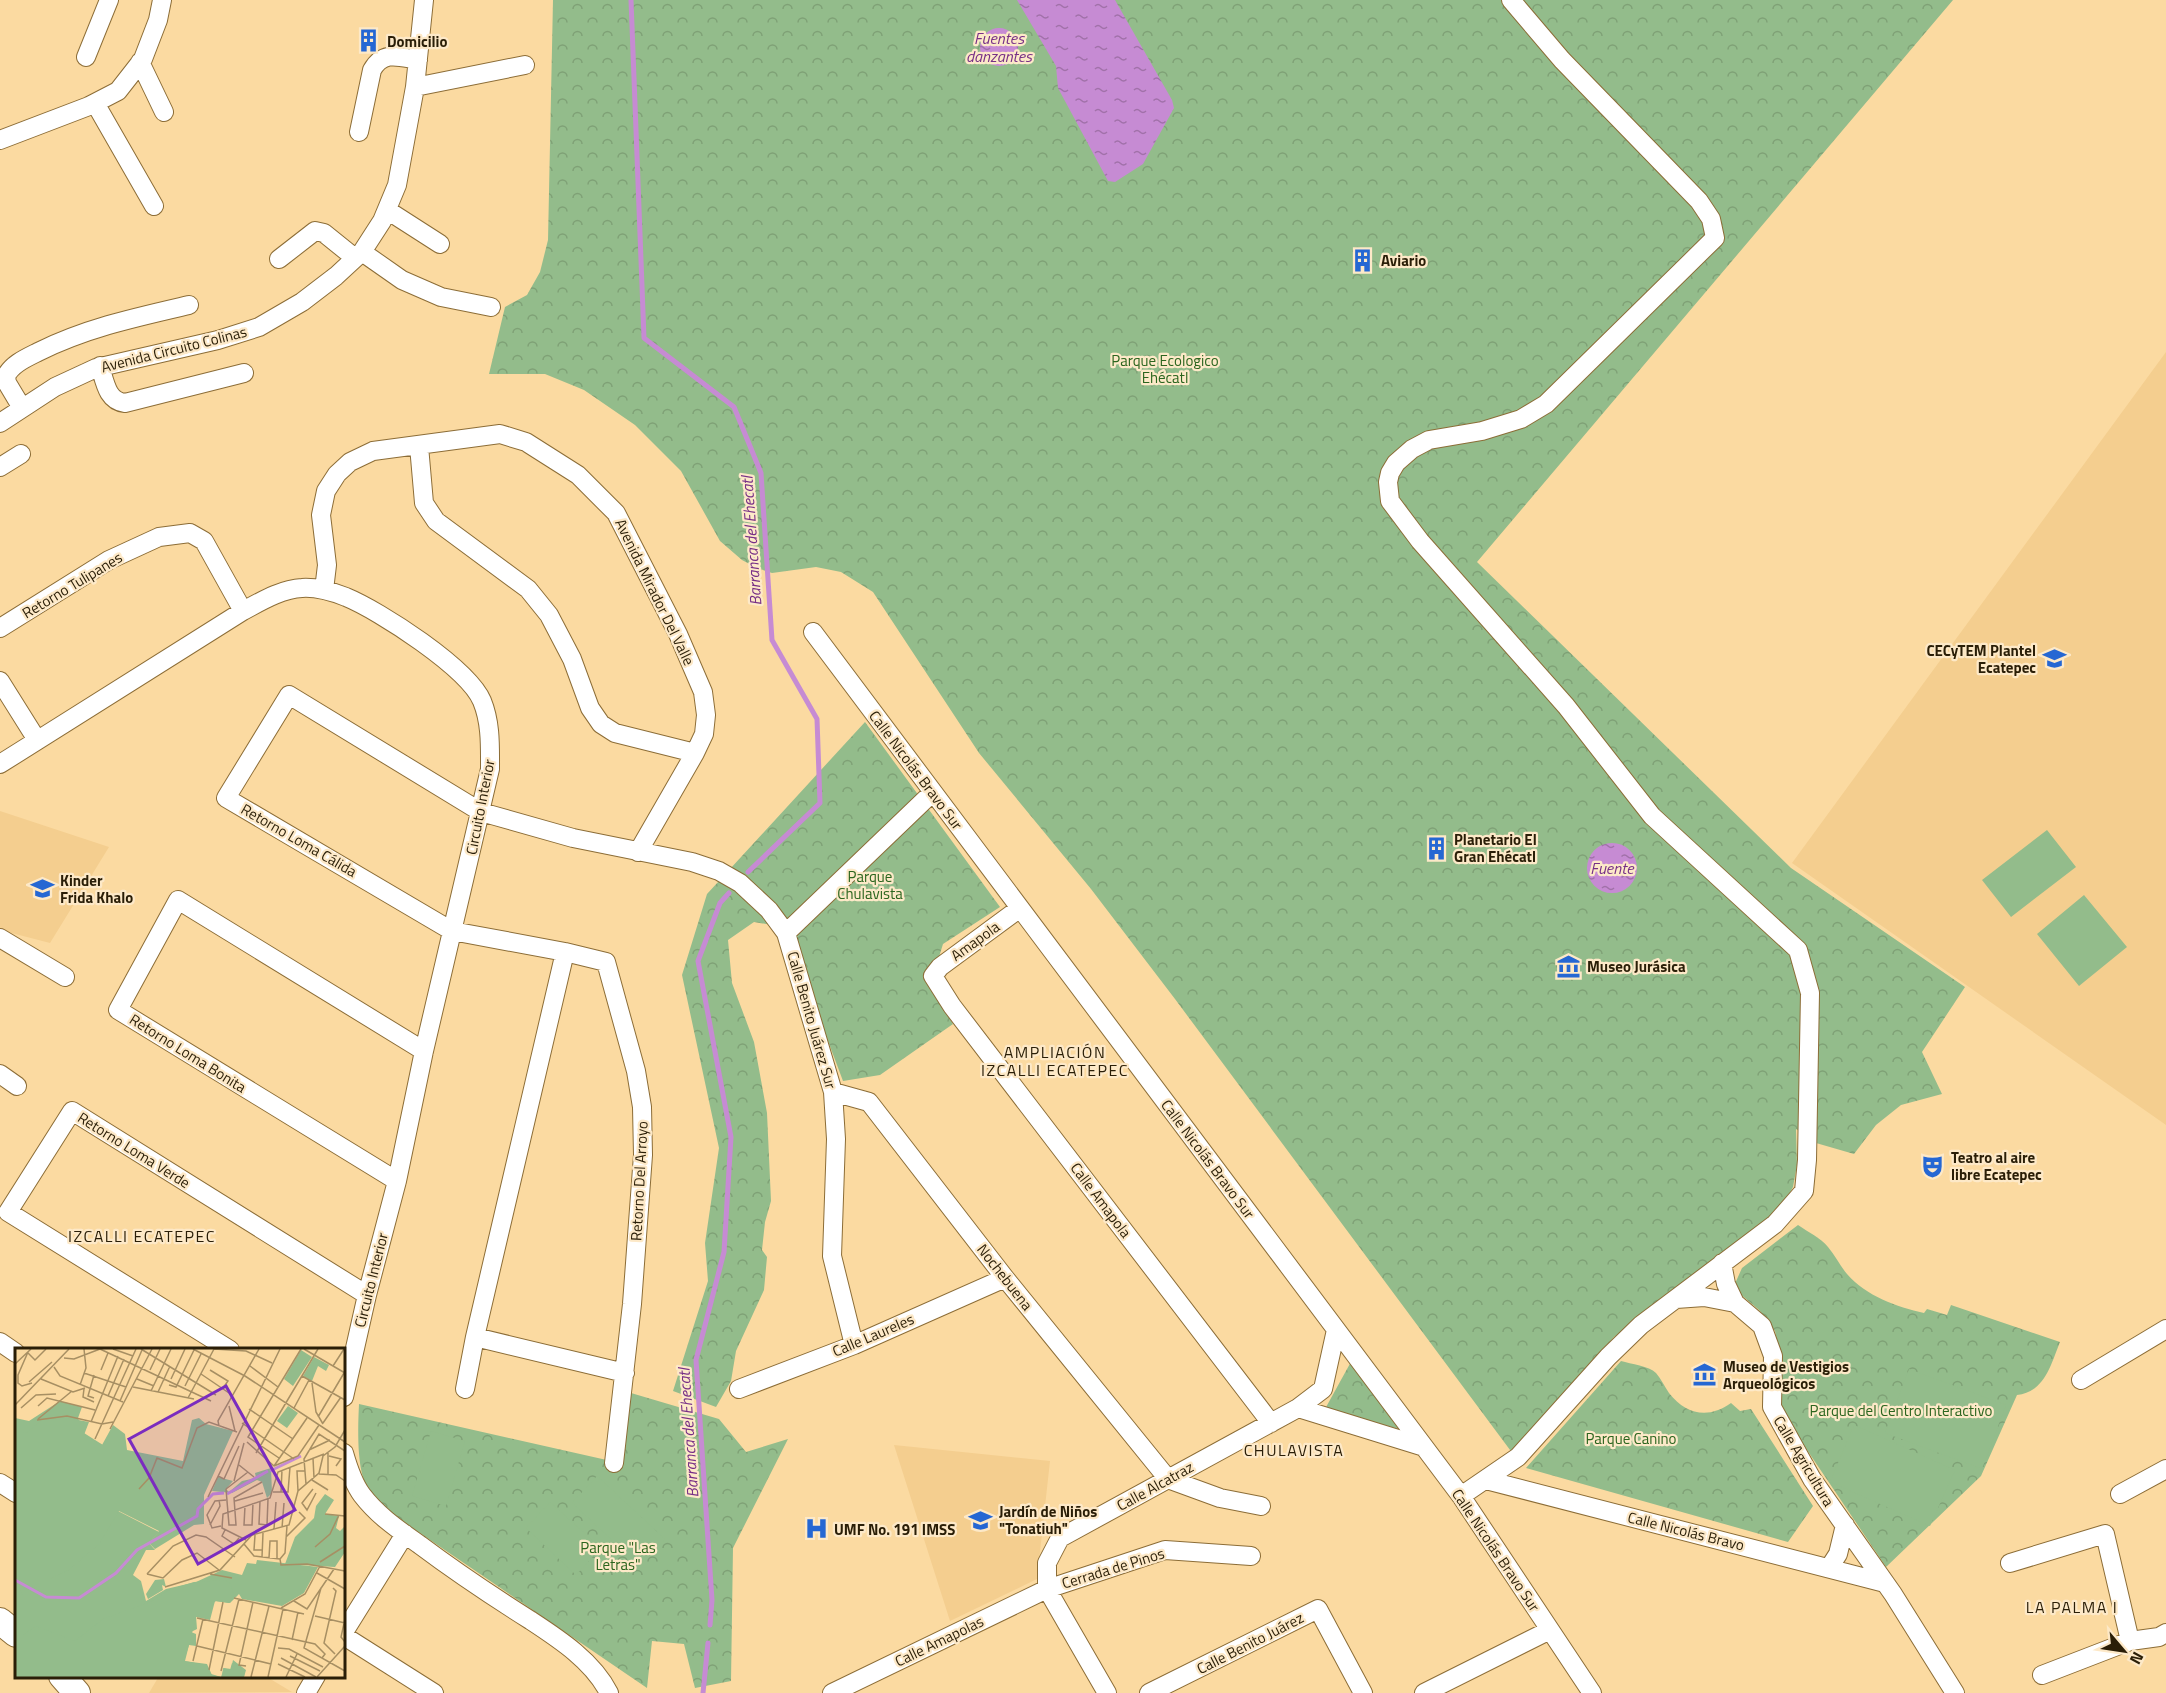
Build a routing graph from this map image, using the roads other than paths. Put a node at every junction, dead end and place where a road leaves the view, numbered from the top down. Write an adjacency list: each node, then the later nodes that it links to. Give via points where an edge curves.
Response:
1 (109, 0): 5 (street)
2 (162, 0): 7 (street)
3 (424, 0): 6 (street, Avenida Circuito Colinas)
4 (1511, 0): 51 (street, via 1562,60 1699,201 1711,219 1715,238 1546,404 1521,419 1482,431 1429,440 1395,462 1388,482 1390,501 1427,550 1566,706 1652,816 1798,950 1810,993 1804,1191 1775,1224)
5 (86, 57)
6 (418, 60): 9 (street, Avenida Circuito Colinas); 12 (street, via 392,56 376,63)
7 (140, 62): 10 (street, via 118,91); 11 (street)
8 (525, 65): 9 (street)
9 (415, 87): 15 (street, Avenida Circuito Colinas, via 397,185)
10 (95, 103): 13 (street); 14 (street)
11 (164, 112)
12 (359, 132)
13 (0, 140)
14 (154, 206)
15 (387, 210): 16 (street); 17 (street, Avenida Circuito Colinas)
16 (440, 244)
17 (359, 255): 18 (street, via 315,231); 20 (street, via 441,297); 21 (street, Avenida Circuito Colinas, via 302,302 259,327)
18 (279, 259)
19 (189, 305): 23 (street, via 87,330 24,359 6,376)
20 (491, 307)
21 (100, 366): 22 (street, via 110,397 125,403); 23 (street, Avenida Circuito Colinas)
22 (244, 373)
23 (22, 408): 24 (street, Avenida Circuito Colinas)
24 (0, 423)
25 (418, 446): 28 (street, Avenida Mirador Del Valle, via 373,451 350,462 337,474 326,491 321,515 327,565); 34 (street, via 424,503 436,521 528,589 549,615 572,659 590,708 601,724 615,733); 34 (street, Avenida Mirador Del Valle, via 500,434 526,442 578,475 616,513 703,692 704,735)
26 (21, 454): 27 (street)
27 (0, 468)
28 (324, 590): 29 (street, Circuito Interior, via 300,588); 37 (street, Circuito Interior, via 377,614 454,666 470,682 482,701 490,730 490,769)
29 (243, 611): 30 (street, Retorno Tulipanes, via 204,541 190,533 159,537 109,560); 33 (street, Circuito Interior)
30 (0, 628)
31 (813, 632): 36 (street, Calle Nicolás Bravo Sur)
32 (0, 681): 33 (street)
33 (37, 740): 35 (street, Circuito Interior)
34 (695, 753): 38 (street, Avenida Mirador Del Valle)
35 (0, 764)
36 (933, 792): 39 (street, Calle Nicolás Bravo Sur); 41 (street, Calle Benito Juárez Sur)
37 (482, 812): 38 (street); 40 (street, Circuito Interior); 40 (street, Retorno Loma Cálida, via 290,695 226,798)
38 (638, 852): 41 (street, via 719,871 754,895)
39 (1020, 908): 44 (street, Amapola, via 940,966); 57 (street, Calle Nicolás Bravo Sur)
40 (452, 931): 43 (street, Retorno Del Arroyo); 46 (street, Circuito Interior)
41 (786, 933): 49 (street, Calle Benito Juárez Sur)
42 (0, 938): 45 (street)
43 (565, 952): 58 (street); 63 (street, Retorno Del Arroyo, via 606,962 642,1107 643,1155)
44 (933, 976): 69 (street, Calle Amapola)
45 (65, 977)
46 (424, 1051): 50 (street, Circuito Interior); 50 (street, Retorno Loma Bonita, via 178,900 118,1010)
47 (0, 1074): 48 (street)
48 (17, 1086)
49 (833, 1092): 52 (street, Nochebuena, via 869,1102); 60 (street, Calle Benito Juárez Sur, via 836,1138 832,1256)
50 (397, 1181): 53 (street, Circuito Interior)
51 (1722, 1263): 54 (street); 55 (street)
52 (1005, 1278): 60 (street, Calle Laureles); 74 (street, Nochebuena)
53 (367, 1295): 61 (street, Retorno Loma Verde, via 72,1111 8,1212); 67 (street, Circuito Interior)
54 (1676, 1299): 55 (street, Calle Agricultura, via 1704,1297); 75 (street, via 1608,1357 1518,1457)
55 (1735, 1303): 81 (street, Calle Agricultura, via 1762,1326 1773,1356 1772,1407 1812,1479)
56 (2166, 1329): 64 (street)
57 (1336, 1330): 68 (street, Calle Alcatraz, via 1323,1389); 70 (street, Calle Nicolás Bravo Sur)
58 (475, 1337): 63 (street); 65 (street)
59 (0, 1342): 62 (street)
60 (854, 1345): 66 (street, Calle Laureles)
61 (227, 1348)
62 (15, 1352)
63 (625, 1373): 72 (street, Retorno Del Arroyo)
64 (2080, 1380)
65 (465, 1389)
66 (739, 1389)
67 (345, 1393)
68 (1298, 1408): 69 (street, Calle Alcatraz); 70 (street)
69 (1271, 1423): 74 (street, Calle Alcatraz)
70 (1424, 1447): 79 (street, Calle Nicolás Bravo Sur)
71 (345, 1457): 82 (street, via 360,1492 381,1516)
72 (614, 1463)
73 (2166, 1469): 78 (street)
74 (1168, 1479): 80 (street, via 1220,1498); 87 (street, Calle Alcatraz, via 1060,1538 1047,1563)
75 (1486, 1480): 79 (street); 85 (street, Calle Nicolás Bravo)
76 (0, 1483): 77 (street)
77 (15, 1492)
78 (2120, 1494)
79 (1461, 1496): 89 (street, Calle Nicolás Bravo Sur)
80 (1261, 1506)
81 (1845, 1525): 85 (street, via 1840,1548); 86 (street, Calle Agricultura)
82 (405, 1534): 90 (street); 101 (street, via 578,1655 604,1682)
83 (1251, 1556): 87 (street, Cerrada de Pinos, via 1165,1550)
84 (2010, 1563): 93 (street, via 2105,1534)
85 (1829, 1568): 86 (street, Calle Nicolás Bravo)
86 (1885, 1583): 108 (street, Calle Agricultura)
87 (1047, 1589): 102 (street, Calle Amapolas); 103 (street)
88 (0, 1621): 91 (main road)
89 (1550, 1630): 106 (street); 107 (street, Calle Nicolás Bravo Sur)
90 (345, 1632)
91 (15, 1634)
92 (345, 1635): 100 (street)
93 (2130, 1641): 94 (street); 95 (street)
94 (2164, 1641)
95 (2042, 1675)
96 (63, 1678): 98 (main road)
97 (315, 1678): 99 (street)
98 (77, 1693)
99 (306, 1693)
100 (434, 1693)
101 (609, 1693)
102 (832, 1693)
103 (1107, 1693)
104 (1149, 1693): 105 (street, Calle Benito Juárez, via 1318,1609)
105 (1363, 1693)
106 (1424, 1693)
107 (1592, 1693)
108 (1955, 1693)

